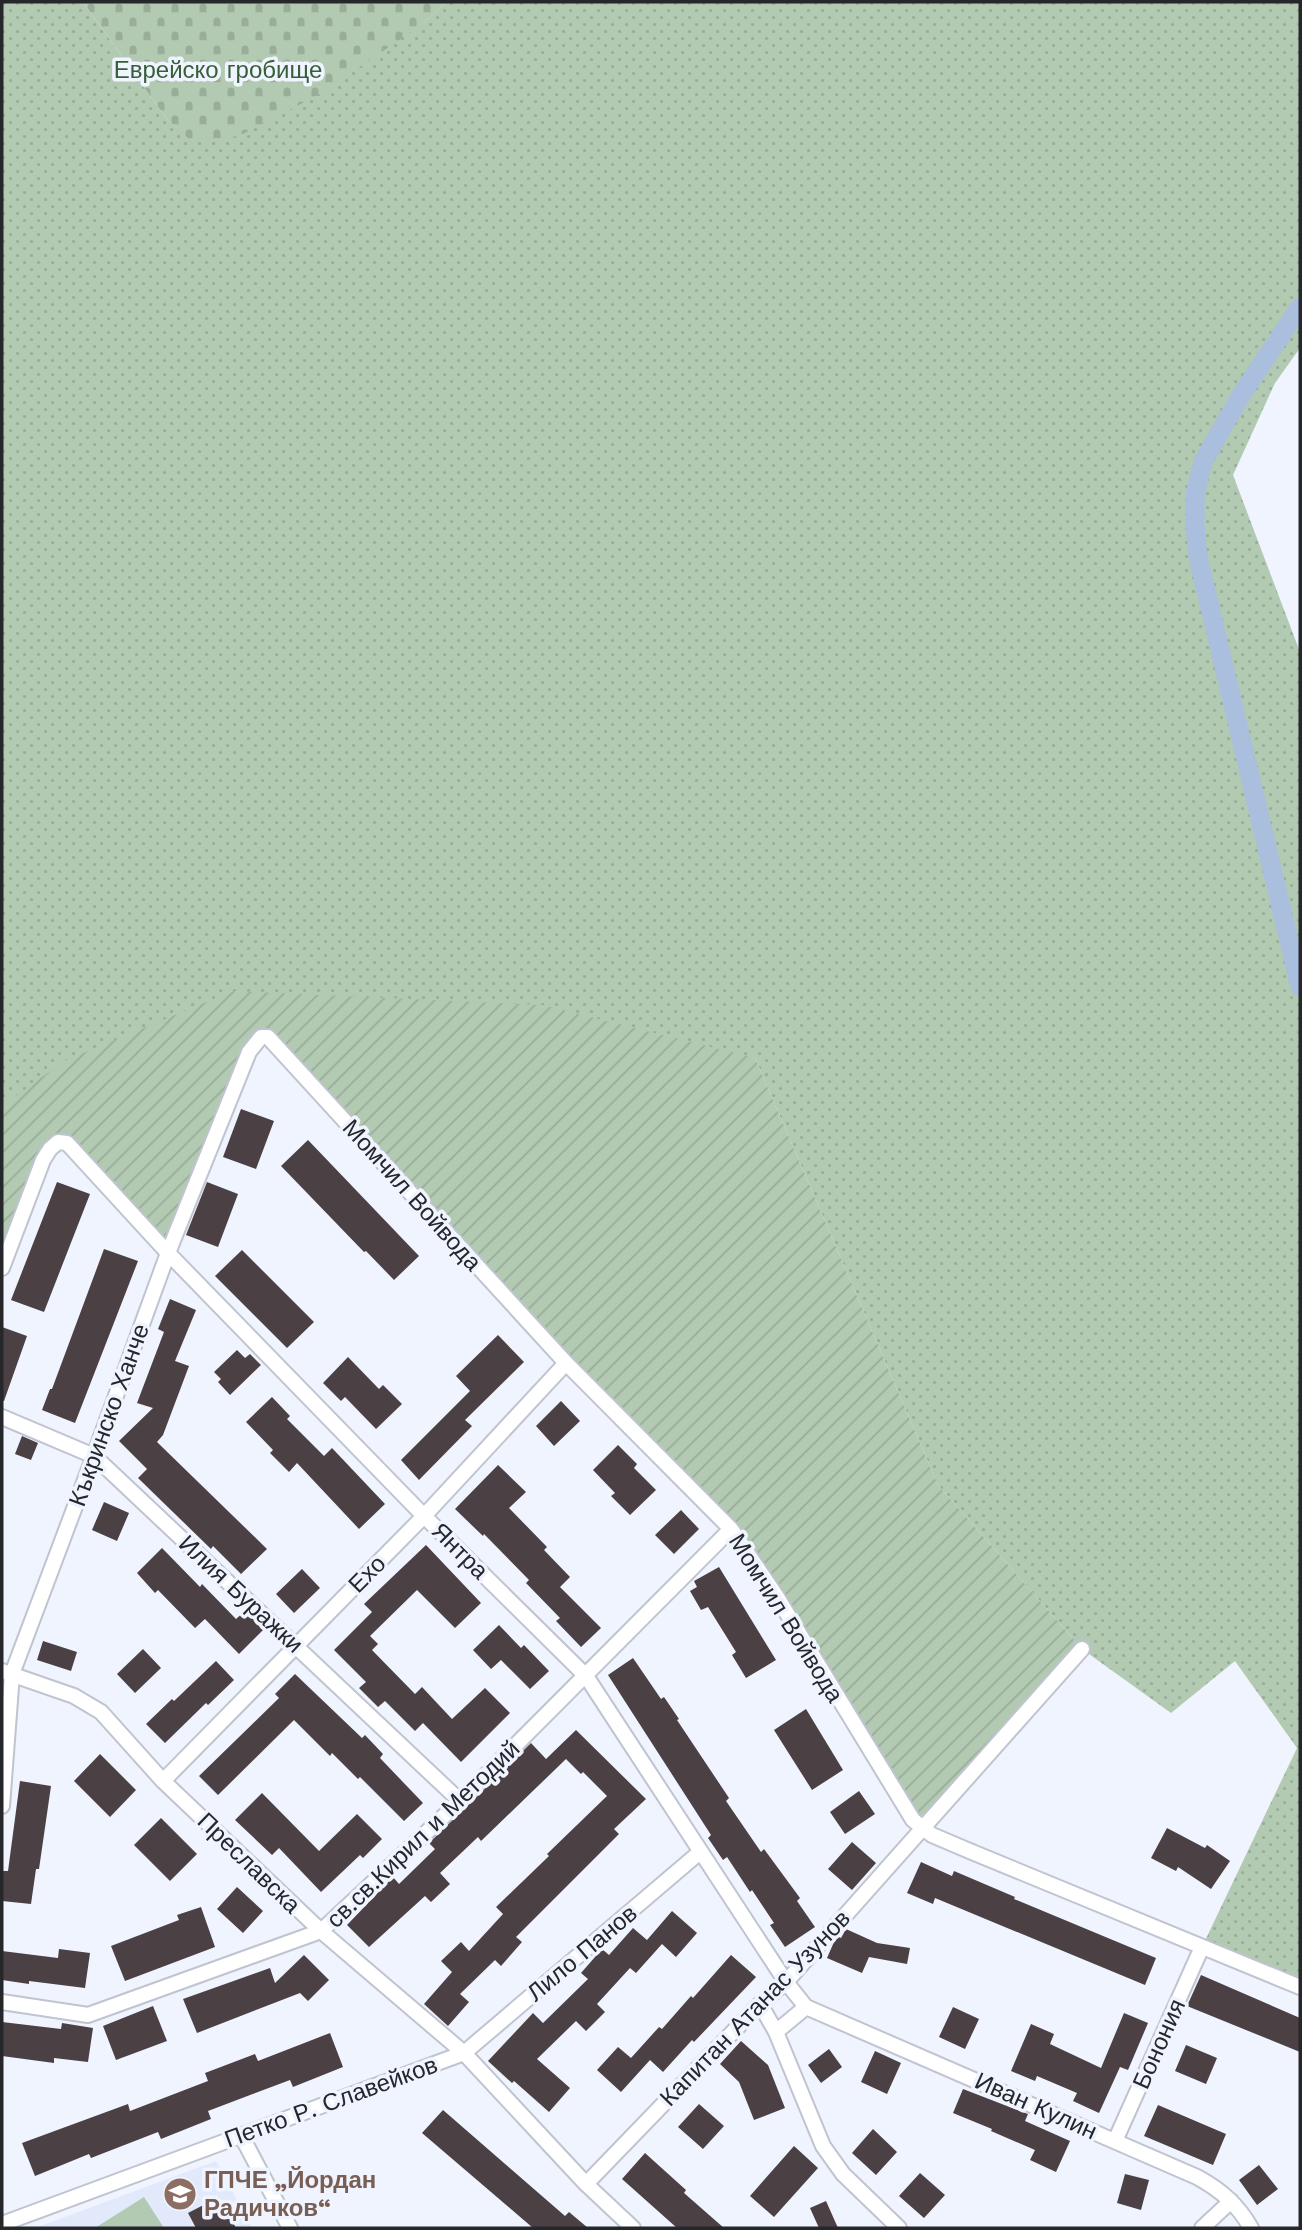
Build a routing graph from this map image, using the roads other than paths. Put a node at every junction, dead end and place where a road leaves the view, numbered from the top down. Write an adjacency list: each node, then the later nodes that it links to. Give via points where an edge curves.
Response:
1 (261, 1037): 2 (street, Къкринско Ханче, via 249,1052); 4 (street, Момчил Войвода, via 274,1042)
2 (168, 1253): 3 (street, Янтра, via 76,1150 58,1142 43,1160); 6 (street, Къкринско Ханче); 7 (street, Янтра)
3 (2, 1268)
4 (566, 1363): 7 (street, Ехо); 8 (street, Момчил Войвода)
5 (2, 1417): 6 (street, Илия Буражки)
6 (94, 1457): 9 (street, Илия Буражки); 11 (street, Къкринско Ханче)
7 (424, 1516): 9 (street, Ехо); 12 (street, Янтра)
8 (731, 1529): 12 (street, св.св.Кирил и Методий); 16 (street, Момчил Войвода)
9 (296, 1645): 13 (street, Ехо); 14 (street, Илия Буражки)
10 (1082, 1649): 16 (street, Капитан Атанас Узунов)
11 (7, 1672): 13 (street, Преславска, via 74,1696 101,1712); 15 (street, Къкринско Ханче)
12 (586, 1676): 14 (street, св.св.Кирил и Методий); 17 (street, Янтра)
13 (163, 1781): 18 (street, Преславска)
14 (460, 1801): 18 (street, св.св.Кирил и Методий)
15 (2, 1806)
16 (921, 1828): 19 (street, Момчил Войвода); 20 (street, Капитан Атанас Узунов)
17 (700, 1852): 20 (street, Янтра); 26 (street, Лило Панов)
18 (321, 1931): 22 (street, св.св.Кирил и Методий, via 88,2015); 26 (street, Преславска)
19 (1202, 1947): 21 (street, Момчил Войвода); 28 (street, Бонония)
20 (786, 1982): 23 (street, Капитан Атанас Узунов); 24 (street, Янтра)
21 (1300, 1987)
22 (2, 2002)
23 (760, 2004): 25 (street); 29 (street, Капитан Атанас Узунов)
24 (806, 2007): 25 (street); 28 (street, Иван Кулин)
25 (776, 2032): 34 (street, via 823,2146 843,2174)
26 (464, 2053): 27 (street, Петко Р. Славейков); 29 (street, Преславска)
27 (241, 2136): 31 (street, Петко Р. Славейков); 32 (street)
28 (1115, 2141): 30 (street, Иван Кулин, via 1217,2188)
29 (586, 2184): 33 (street, Преславска)
30 (1231, 2201): 35 (street); 36 (street, Иван Кулин)
31 (2, 2224)
32 (290, 2228)
33 (633, 2228)
34 (899, 2228)
35 (1202, 2228)
36 (1251, 2228)

